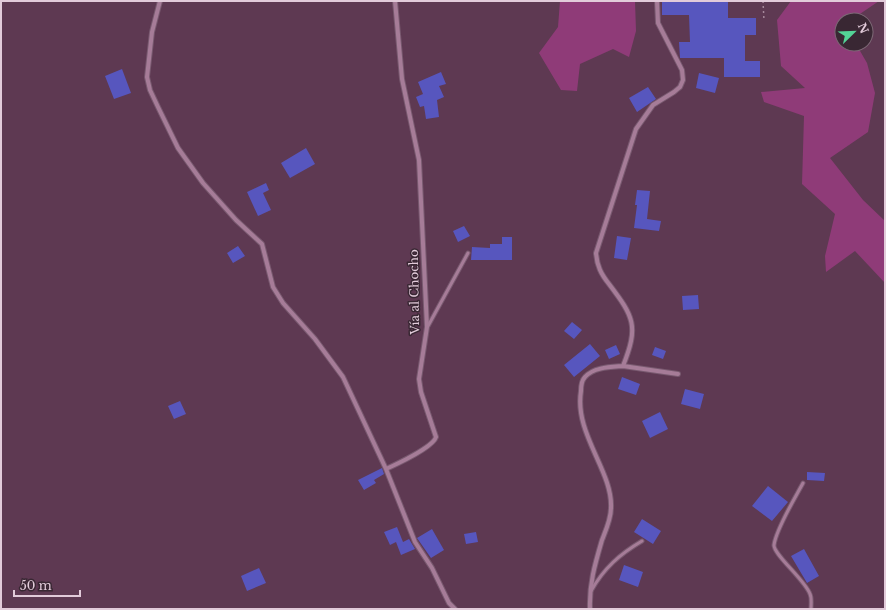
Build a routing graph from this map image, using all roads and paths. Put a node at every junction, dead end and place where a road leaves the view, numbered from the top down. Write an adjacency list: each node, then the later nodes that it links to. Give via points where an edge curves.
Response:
1 (160, 1): 10 (street, via 152,32 147,77 161,114 178,148 203,182 236,220 262,244 274,287 283,303 315,339 342,377)
2 (395, 1): 7 (street, Vía al Chocho, via 402,79 419,160)
3 (657, 1): 8 (street, via 658,22 682,70 683,80 680,87 653,105 636,129 596,253 600,273 623,301 632,321 631,343)
4 (763, 1): 5 (path)
5 (764, 21)
6 (468, 253): 7 (lane)
7 (427, 327): 10 (street, Vía al Chocho, via 419,379 435,440)
8 (623, 366): 9 (street); 13 (street, via 607,367 585,377 580,396 582,418 608,488 611,508 591,577)
9 (678, 374)
10 (386, 469): 14 (street, via 415,542 432,568 449,603)
11 (803, 482): 16 (lane, via 780,527 774,546 776,553 795,571 809,592)
12 (642, 541): 13 (lane, via 611,563)
13 (590, 594): 15 (street)
14 (455, 609)
15 (590, 609)
16 (811, 609)

